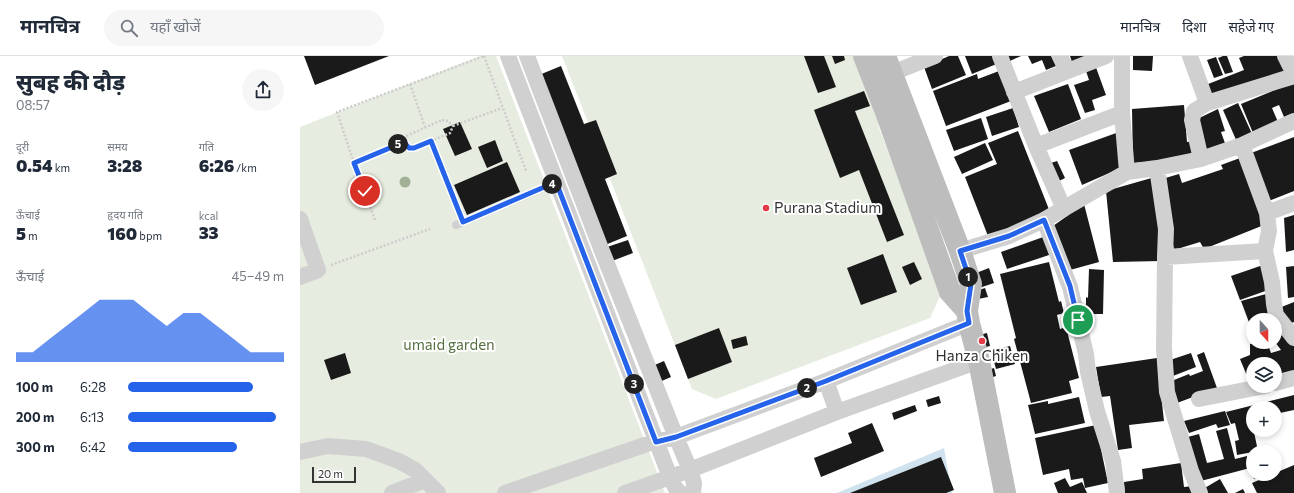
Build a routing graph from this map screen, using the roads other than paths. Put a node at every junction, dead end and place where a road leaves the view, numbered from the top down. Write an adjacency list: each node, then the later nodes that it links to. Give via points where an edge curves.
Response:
1 (508, 56): 23 (street)
2 (527, 56): 43 (street)
3 (864, 56): 34 (street, via 950,292)
4 (934, 56): 11 (street)
5 (1000, 56): 14 (street)
6 (1060, 56): 12 (street)
7 (1106, 56): 12 (street)
8 (1122, 56): 16 (street)
9 (1190, 56): 15 (street)
10 (1285, 56): 13 (street)
11 (889, 64): 30 (street)
12 (1067, 71): 14 (street)
13 (1294, 75): 15 (street)
14 (1014, 92): 19 (street)
15 (1207, 103): 20 (street, via 1194,111 1192,120)
16 (1122, 113): 19 (street); 22 (street)
17 (1294, 121): 18 (street)
18 (1242, 145): 20 (street); 26 (street)
19 (1036, 146): 25 (street)
20 (1200, 160): 21 (street)
21 (1157, 168): 22 (street); 32 (street, via 1166,229)
22 (1127, 172): 25 (street)
23 (556, 182): 29 (lane); 44 (street)
24 (1294, 203): 26 (street)
25 (1064, 209): 28 (street)
26 (1267, 213): 31 (street, via 1269,231)
27 (300, 219): 33 (street, via 318,270)
28 (1044, 220): 30 (street, via 1009,236); 56 (street, via 1070,286 1088,372 1113,461)
29 (459, 224)
30 (960, 251): 34 (street, via 971,284)
31 (1265, 251): 32 (street); 35 (street, via 1276,314)
32 (1165, 257): 57 (street, via 1164,348 1168,392)
33 (300, 277)
34 (968, 317): 36 (street); 38 (street)
35 (1294, 338)
36 (979, 361): 42 (street); 55 (street)
37 (1294, 378): 39 (street)
38 (826, 381): 42 (street); 43 (street)
39 (1282, 381)
40 (1246, 390): 41 (street)
41 (1199, 399)
42 (837, 412): 46 (street)
43 (676, 437): 44 (street); 46 (street)
44 (656, 442): 47 (street); 51 (street)
45 (300, 452): 48 (street, via 328,446 366,449 400,461)
46 (690, 470): 47 (street); 54 (street, via 694,483)
47 (670, 477): 52 (street); 53 (street)
48 (425, 480): 49 (street); 50 (street)
49 (400, 491)
50 (438, 493)
51 (505, 493)
52 (625, 493)
53 (680, 493)
54 (693, 493)
55 (1005, 493)
56 (1117, 493)
57 (1200, 493)

